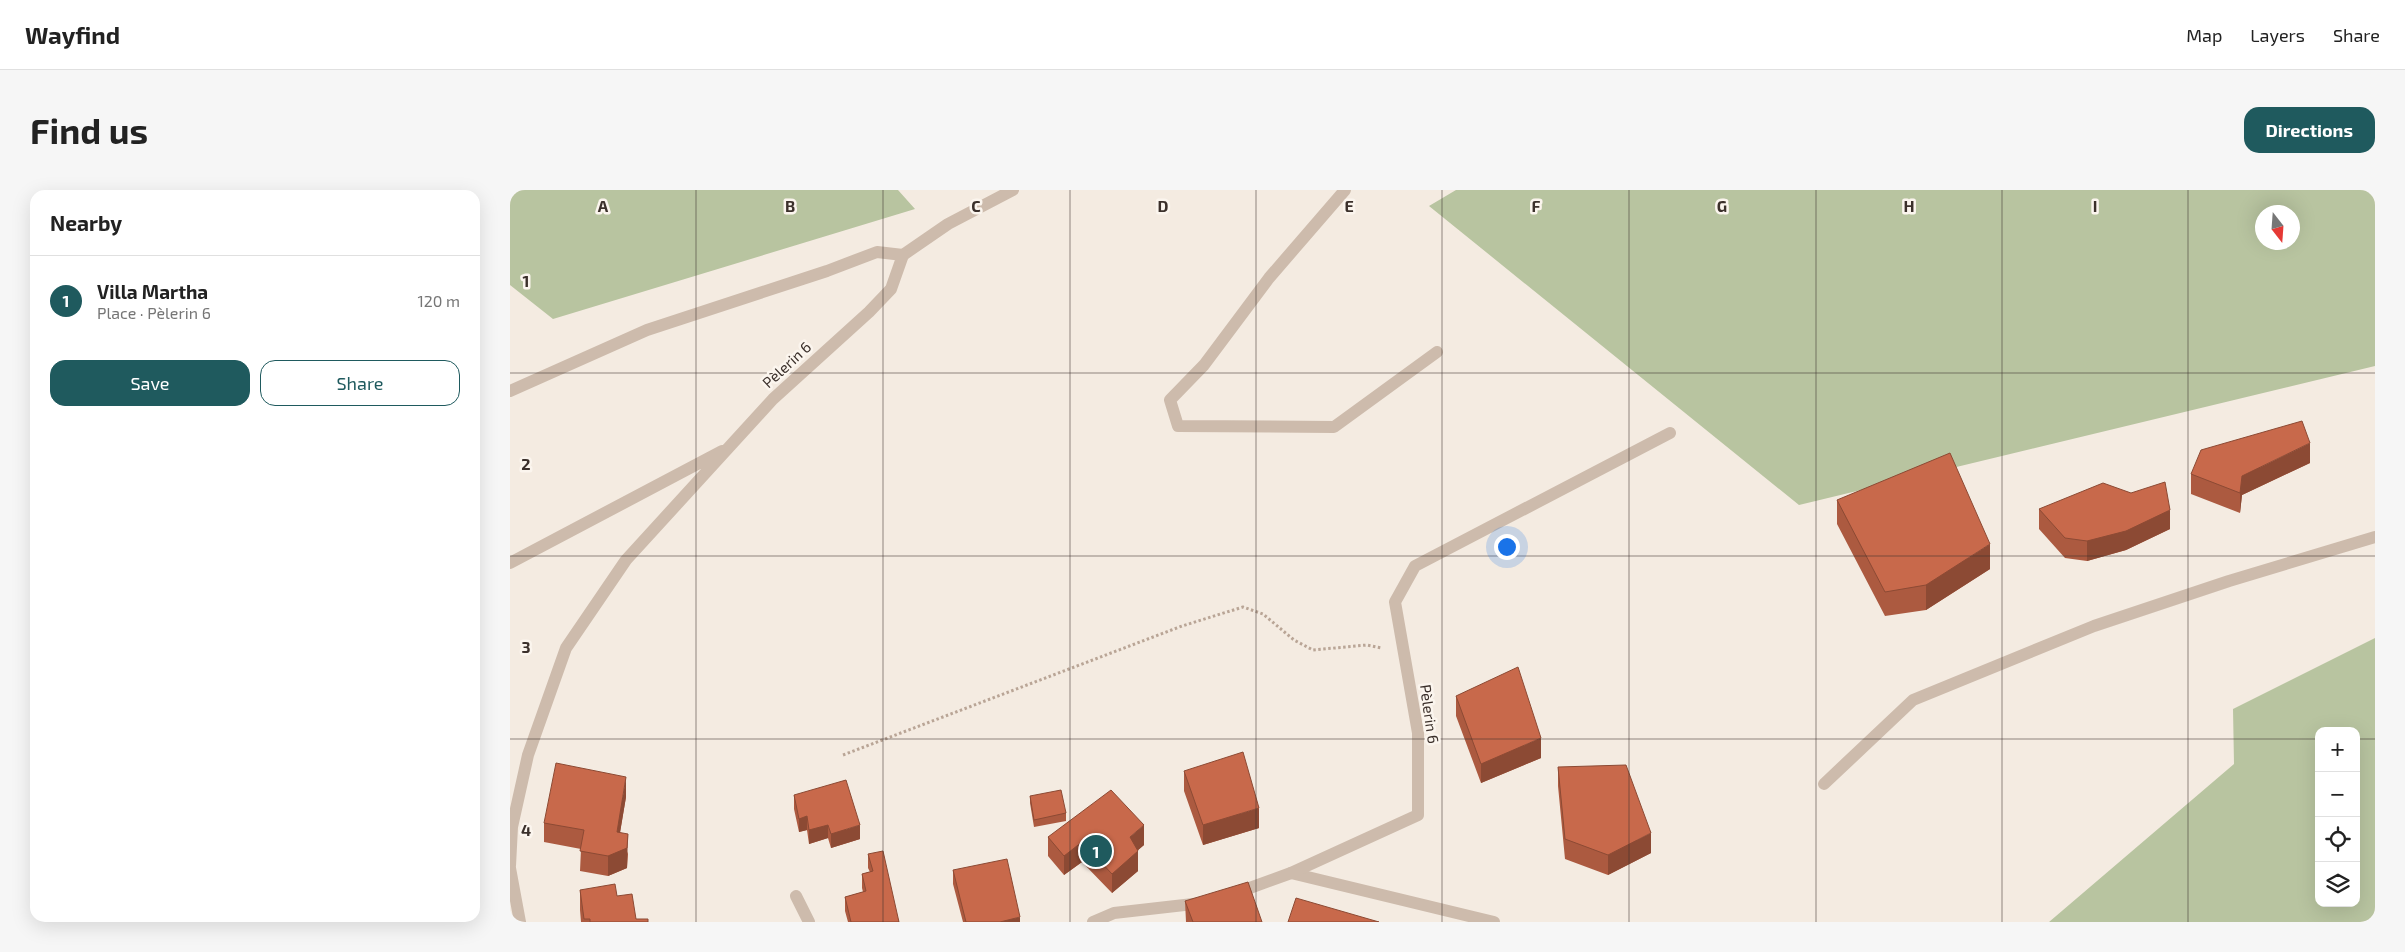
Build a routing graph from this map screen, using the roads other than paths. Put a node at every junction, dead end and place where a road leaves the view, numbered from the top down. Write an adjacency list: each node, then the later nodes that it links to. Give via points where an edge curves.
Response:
1 (1013, 190): 3 (street, via 948,224)
2 (1345, 190): 4 (street, via 1269,278 1204,365 1170,400 1178,426 1334,427)
3 (903, 255): 5 (street, via 877,252 648,330); 7 (street, Pèlerin 6, via 891,289 870,312 773,399)
4 (1437, 352)
5 (510, 391)
6 (1670, 433): 12 (street, Pèlerin 6, via 1415,566 1395,602 1418,733 1418,815)
7 (731, 446): 9 (street); 11 (street, Pèlerin 6, via 626,560 566,648 528,755 512,827)
8 (2375, 537): 10 (street, via 2094,626 1913,700)
9 (510, 563)
10 (1824, 784)
11 (510, 867): 14 (street, Pèlerin 6)
12 (1291, 873): 16 (street, Pèlerin 6, via 1217,900 1114,913); 17 (street)
13 (796, 896): 15 (street)
14 (520, 922)
15 (809, 922)
16 (1093, 922)
17 (1494, 922)

